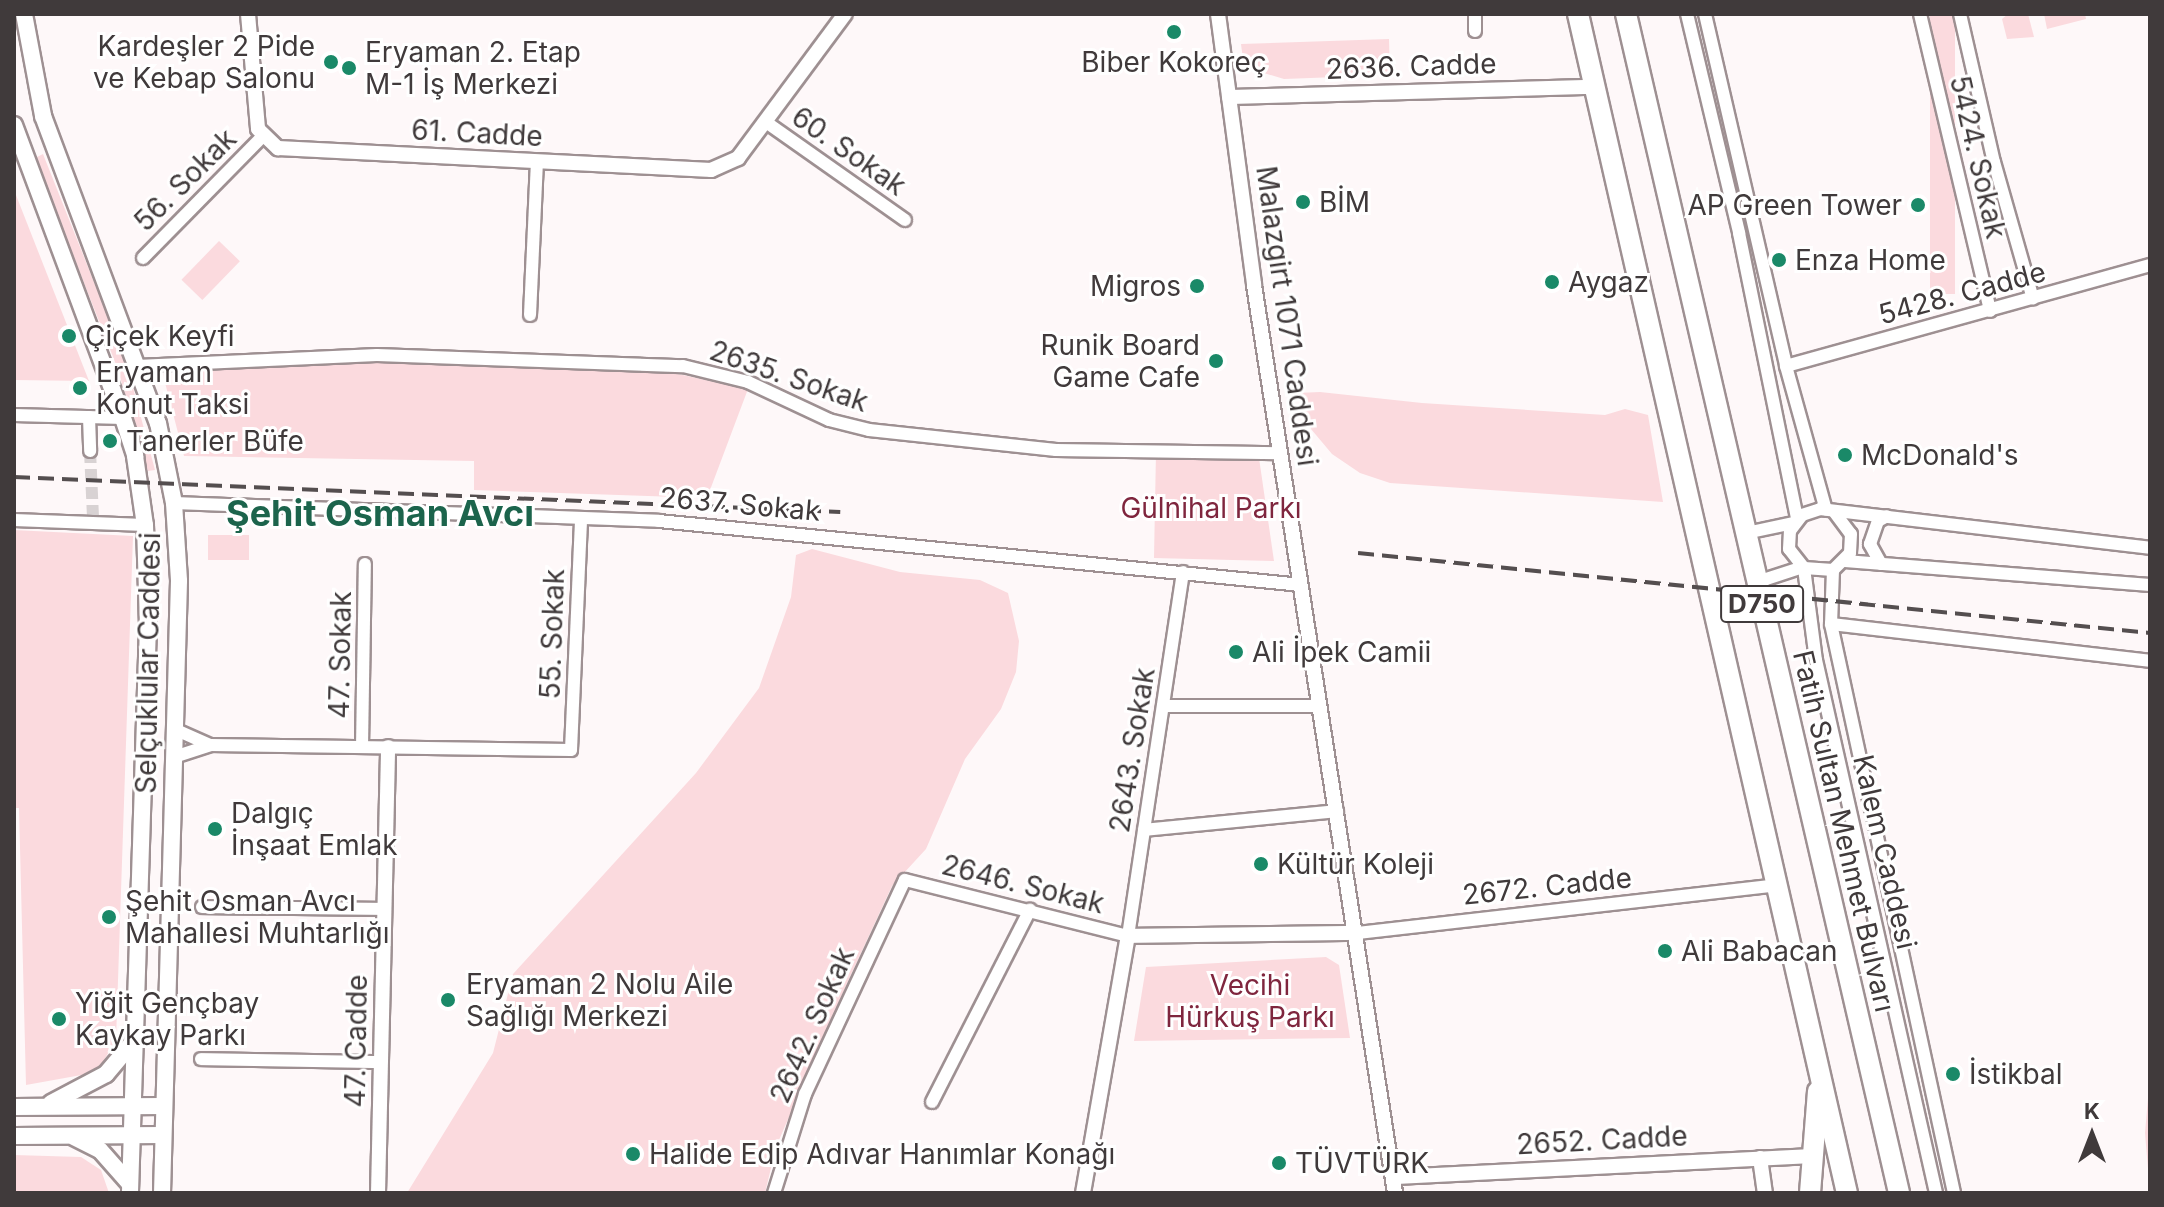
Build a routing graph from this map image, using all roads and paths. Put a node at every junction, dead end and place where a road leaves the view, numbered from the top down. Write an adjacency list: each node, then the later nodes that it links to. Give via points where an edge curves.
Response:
1 (24, 14): 13 (main road, Selçuklular Caddesi)
2 (248, 14): 20 (street)
3 (845, 14): 18 (street, 61. Cadde)
4 (1218, 14): 17 (street, Malazgirt 1071 Caddesi)
5 (1475, 14): 12 (street)
6 (1578, 14): 16 (highway, D750)
7 (1626, 14): 42 (highway, Fatih Sultan Mehmet Bulvarı / D750)
8 (1687, 14): 40 (street, via 1739,233)
9 (1705, 14): 29 (street)
10 (1920, 14): 26 (street, 5424. Sokak)
11 (1960, 14): 25 (street)
12 (1475, 31)
13 (20, 35): 14 (main road, Selçuklular Caddesi)
14 (33, 75): 15 (main road); 28 (main road, Selçuklular Caddesi, via 49,134)
15 (14, 79)
16 (1595, 87): 17 (street, 2636. Cadde); 67 (highway, D750)
17 (1229, 97): 34 (street, Malazgirt 1071 Caddesi)
18 (766, 122): 21 (street, 61. Cadde, via 730,165 695,169); 22 (street, 60. Sokak)
19 (15, 132): 32 (main road, Selçuklular Caddesi)
20 (262, 137): 21 (street, 61. Cadde, via 293,150); 23 (street, 56. Sokak)
21 (537, 162): 27 (street)
22 (905, 220)
23 (143, 258)
24 (2150, 265): 25 (street, 5428. Cadde)
25 (2033, 299): 26 (street, 5428. Cadde)
26 (1990, 311): 29 (street, 5428. Cadde)
27 (530, 315)
28 (137, 366): 34 (street, 2635. Sokak, via 377,355 683,366 748,382 829,420 869,430 1056,450); 35 (main road, Selçuklular Caddesi, via 158,423)
29 (1786, 366): 36 (street)
30 (14, 415): 31 (street)
31 (89, 417): 32 (street); 33 (street)
32 (123, 418): 41 (main road, Selçuklular Caddesi, via 135,456)
33 (90, 451)
34 (1280, 453): 51 (street, Malazgirt 1071 Caddesi)
35 (174, 503): 38 (street, 2637. Sokak); 58 (main road, Selçuklular Caddesi, via 179,581)
36 (1830, 511): 37 (street); 40 (street, via 1807,512); 44 (street, via 1851,534)
37 (1887, 516): 43 (street); 46 (street, via 1878,521 1870,544)
38 (581, 519): 49 (street, 2637. Sokak, via 857,537); 61 (street, 55. Sokak, via 571,750)
39 (14, 520): 41 (street, via 93,519)
40 (1796, 521): 42 (street); 47 (street, via 1789,549)
41 (145, 525): 57 (main road, Selçuklular Caddesi)
42 (1746, 533): 50 (highway, Fatih Sultan Mehmet Bulvarı / D750)
43 (2150, 548)
44 (1845, 561): 46 (street); 48 (street)
45 (365, 564): 60 (street, 47. Sokak)
46 (1881, 564): 52 (street)
47 (1804, 568): 48 (street); 50 (street); 99 (street, Kalem Caddesi, via 1816,660)
48 (1833, 570): 53 (street, Kalem Caddesi)
49 (1183, 572): 51 (street, 2637. Sokak); 55 (street, 2643. Sokak)
50 (1757, 582): 98 (highway, Fatih Sultan Mehmet Bulvarı / D750)
51 (1301, 585): 56 (street, Malazgirt 1071 Caddesi)
52 (2150, 585)
53 (1831, 624): 54 (street); 100 (street, Kalem Caddesi)
54 (2150, 661)
55 (1163, 706): 56 (street); 65 (street, 2643. Sokak)
56 (1320, 706): 64 (street, Malazgirt 1071 Caddesi)
57 (145, 728): 58 (main road); 62 (main road, Selçuklular Caddesi)
58 (174, 729): 59 (street); 63 (main road, Selçuklular Caddesi)
59 (210, 745): 60 (street); 63 (street)
60 (362, 747): 61 (street)
61 (388, 747): 69 (street, 47. Cadde)
62 (144, 757): 63 (main road); 73 (main road, Selçuklular Caddesi)
63 (174, 757): 79 (main road, Selçuklular Caddesi)
64 (1337, 811): 65 (street); 71 (street, Malazgirt 1071 Caddesi)
65 (1144, 830): 72 (street, 2643. Sokak)
66 (905, 880): 70 (street, 2646. Sokak); 92 (street, 2642. Sokak, via 805,1094)
67 (1779, 885): 71 (street, 2672. Cadde); 76 (highway, D750)
68 (202, 907): 69 (street)
69 (385, 909): 75 (street, 47. Cadde)
70 (1030, 910): 72 (street, 2646. Sokak); 77 (street)
71 (1357, 933): 72 (street, 2672. Cadde); 88 (street, Malazgirt 1071 Caddesi)
72 (1128, 936): 93 (street)
73 (134, 1040): 78 (main road, Selçuklular Caddesi); 81 (main road, via 106,1074)
74 (201, 1059): 75 (street)
75 (381, 1062): 91 (street, 47. Cadde)
76 (1819, 1071): 86 (highway); 97 (highway, D750)
77 (932, 1102)
78 (132, 1106): 79 (main road); 81 (main road); 83 (main road, Selçuklular Caddesi)
79 (164, 1106): 84 (main road, Selçuklular Caddesi)
80 (14, 1107): 81 (main road)
81 (42, 1107)
82 (69, 1135): 83 (main road); 85 (main road); 89 (main road, via 100,1150)
83 (131, 1135): 84 (main road); 89 (main road, Selçuklular Caddesi)
84 (163, 1135): 90 (main road, Selçuklular Caddesi)
85 (14, 1136)
86 (1812, 1156): 87 (street, 2652. Cadde); 96 (highway)
87 (1760, 1158): 88 (street, 2652. Cadde); 95 (street)
88 (1396, 1177): 94 (street, Malazgirt 1071 Caddesi)
89 (130, 1188)
90 (162, 1193)
91 (378, 1193)
92 (774, 1193)
93 (1083, 1193)
94 (1395, 1193)
95 (1765, 1193)
96 (1810, 1193)
97 (1847, 1193)
98 (1899, 1193)
99 (1936, 1193)
100 (1954, 1193)

